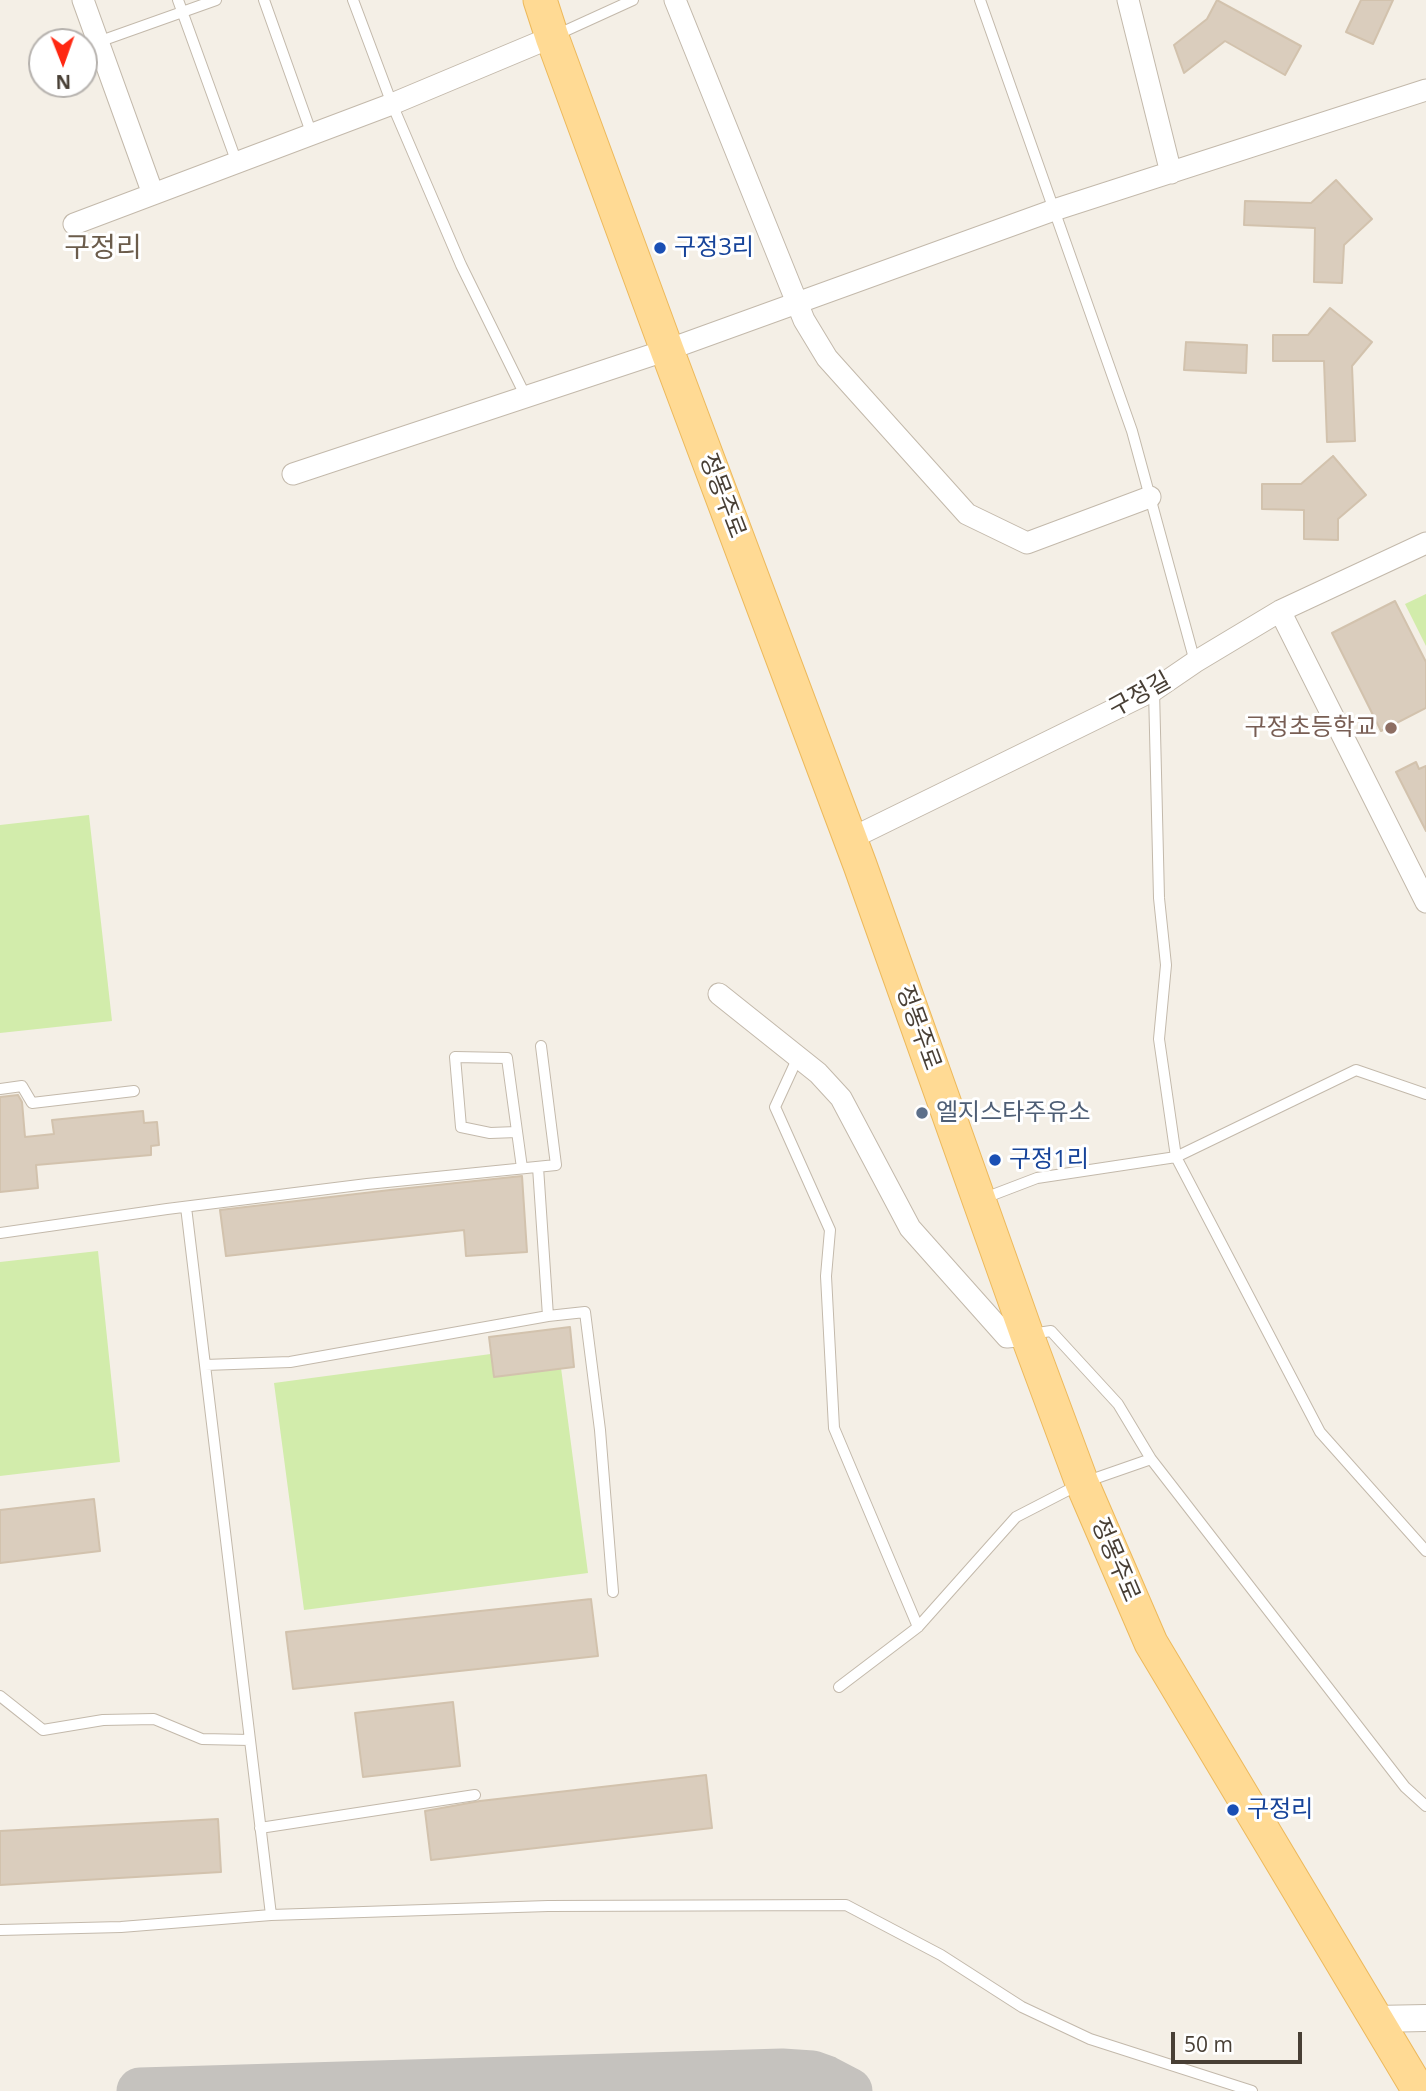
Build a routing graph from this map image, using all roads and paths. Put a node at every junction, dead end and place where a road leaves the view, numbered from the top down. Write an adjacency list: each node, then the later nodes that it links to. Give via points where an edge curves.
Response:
1 (83, 0): 12 (street)
2 (178, 0): 11 (lane)
3 (216, 0): 11 (lane)
4 (264, 0): 17 (lane)
5 (353, 0): 16 (lane)
6 (540, 0): 13 (main road, 정몽주로)
7 (633, 0): 13 (lane)
8 (676, 0): 23 (street)
9 (979, 0): 21 (lane)
10 (1128, 0): 19 (street)
11 (183, 12): 14 (lane); 18 (lane)
12 (93, 28)
13 (552, 37): 16 (street); 24 (main road, 정몽주로)
14 (98, 42): 20 (street)
15 (1426, 90): 19 (street)
16 (392, 104): 17 (street); 25 (lane, via 461,265)
17 (312, 135): 18 (street)
18 (237, 163): 20 (street)
19 (1171, 173): 21 (street)
20 (153, 194): 22 (street)
21 (1054, 210): 23 (street); 27 (lane, via 1132,431)
22 (74, 224)
23 (797, 303): 24 (street); 27 (street, via 827,358 967,514 1027,543)
24 (667, 350): 25 (street); 32 (main road, 정몽주로)
25 (526, 397): 26 (street)
26 (293, 474)
27 (1150, 497): 30 (lane)
28 (1426, 543): 29 (street, 구정길)
29 (1280, 611): 30 (street, 구정길); 33 (street)
30 (1195, 662): 31 (street, 구정길)
31 (1154, 690): 32 (street, 구정길); 41 (lane, via 1158,898 1166,965 1159,1039)
32 (850, 839): 44 (main road, 정몽주로)
33 (1426, 902)
34 (719, 994): 36 (street)
35 (541, 1046): 42 (lane, via 556,1164)
36 (798, 1057): 48 (street, via 841,1098 909,1228 1007,1337); 54 (lane, via 775,1107 830,1230 825,1276 834,1428)
37 (0, 1088): 38 (lane, via 22,1086 32,1103)
38 (134, 1091)
39 (1426, 1094): 41 (lane, via 1356,1070)
40 (517, 1132): 40 (lane, via 507,1058 455,1057 461,1127); 43 (lane)
41 (1176, 1157): 44 (lane, via 1037,1178); 52 (lane, via 1320,1432)
42 (538, 1167): 43 (lane); 47 (lane)
43 (522, 1168): 45 (lane)
44 (979, 1201): 48 (main road, 정몽주로)
45 (186, 1207): 46 (lane); 49 (lane)
46 (0, 1233)
47 (548, 1316): 49 (lane, via 290,1362); 53 (lane, via 586,1312)
48 (1027, 1335): 50 (lane, via 1051,1331 1118,1404); 51 (main road, 정몽주로)
49 (205, 1365): 57 (lane)
50 (1151, 1459): 51 (lane); 59 (lane, via 1405,1787)
51 (1082, 1483): 54 (lane, via 1016,1517); 64 (main road, 정몽주로, via 1151,1643)
52 (1426, 1551)
53 (613, 1592)
54 (918, 1627): 55 (lane)
55 (839, 1687)
56 (0, 1696): 57 (lane, via 43,1730 103,1720 154,1719 202,1739)
57 (250, 1740): 60 (lane)
58 (475, 1795): 60 (lane)
59 (1426, 1806)
60 (260, 1828): 61 (lane)
61 (271, 1915): 62 (lane, via 121,1927); 65 (lane, via 548,1906 846,1905 942,1955 1022,2007 1090,2039)
62 (0, 1930)
63 (1426, 2018): 64 (street)
64 (1375, 2019): 66 (main road, 정몽주로)
65 (1252, 2091)
66 (1419, 2091)

